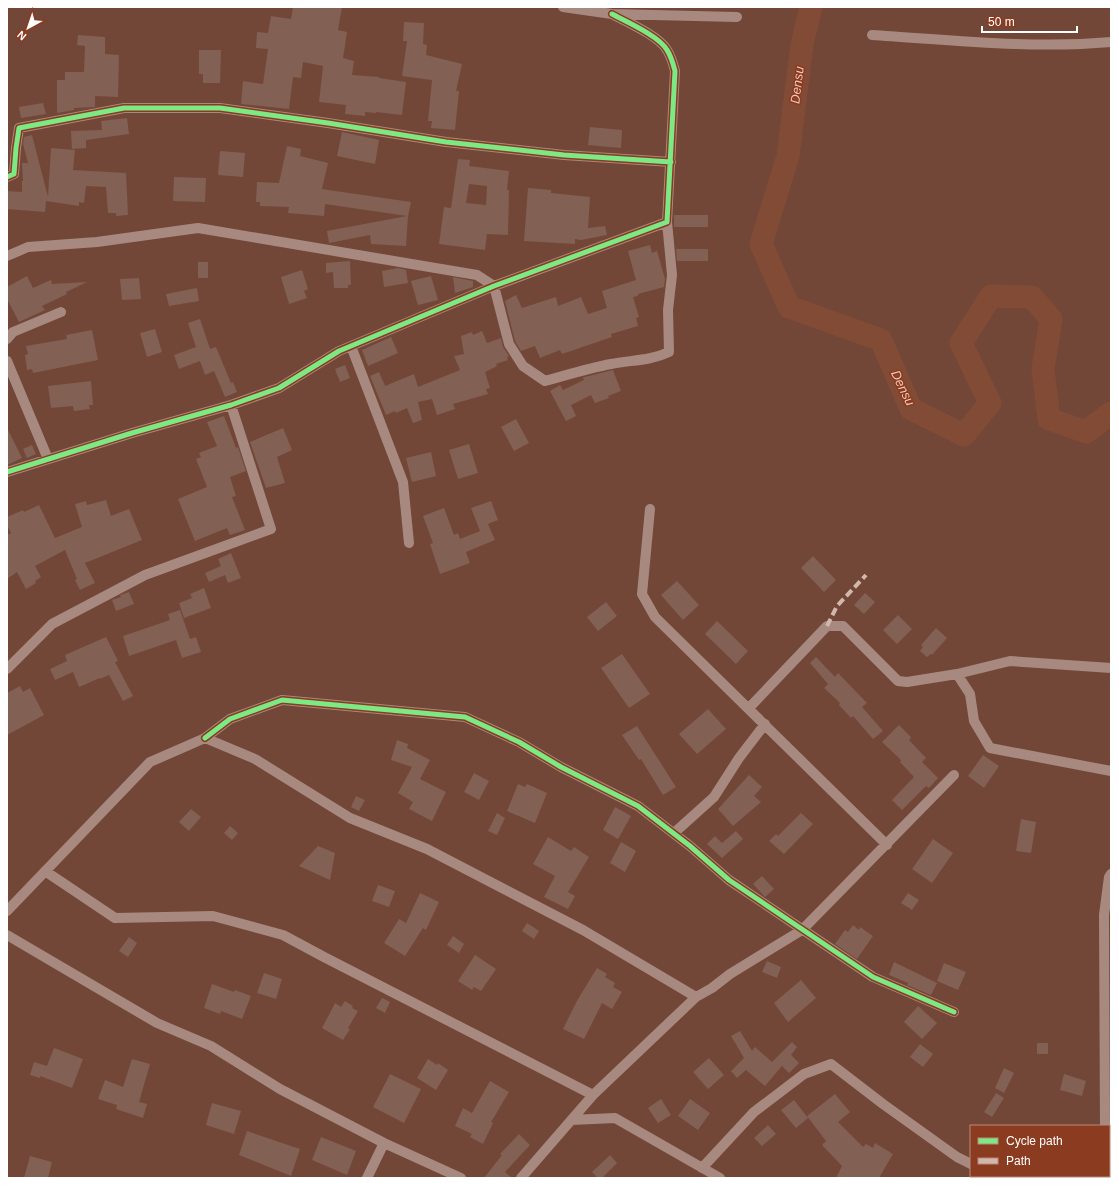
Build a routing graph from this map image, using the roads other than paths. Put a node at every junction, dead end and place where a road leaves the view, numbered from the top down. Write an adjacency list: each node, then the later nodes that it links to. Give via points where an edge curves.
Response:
1 (563, 7): 2 (street)
2 (612, 14): 3 (street); 6 (street, via 651,35 667,48 672,60 675,71)
3 (737, 17)
4 (872, 35): 5 (street, via 1013,44)
5 (1111, 42)
6 (671, 162): 7 (street, via 564,155 446,142 220,108 124,108 20,128 14,174); 8 (street)
7 (7, 177)
8 (667, 222): 10 (street); 10 (street, via 672,275 668,310 669,352 660,356 612,364 545,381 523,366 509,344)
9 (7, 256): 10 (street, via 28,247 97,242 198,228 477,275)
10 (494, 286): 13 (street)
11 (61, 312): 12 (street, via 13,332)
12 (7, 339)
13 (351, 346): 15 (street, via 279,388); 19 (street, via 403,482)
14 (7, 361): 16 (street)
15 (232, 405): 16 (street); 21 (street, via 272,529 145,575 52,624)
16 (48, 459): 17 (street)
17 (7, 472)
18 (650, 508): 23 (street, via 642,594 655,617)
19 (409, 543)
20 (1111, 668): 22 (street, via 1010,661)
21 (7, 669)
22 (957, 674): 23 (street, via 907,682 898,681 843,626 827,626); 26 (street, via 970,694 974,721 990,748)
23 (749, 708): 24 (street)
24 (765, 724): 28 (street, via 738,758 714,797); 29 (street)
25 (205, 738): 28 (street, via 230,719 282,700 465,718 519,742 561,767 638,806); 30 (street, via 150,762); 35 (street, via 255,759 350,818 427,849 577,926)
26 (1111, 771)
27 (954, 775): 29 (street)
28 (674, 833): 33 (street, via 729,880)
29 (887, 845): 33 (street)
30 (45, 872): 32 (street); 37 (street, via 115,918 213,916 283,935)
31 (1111, 874): 39 (street, via 1104,915)
32 (7, 911)
33 (802, 930): 35 (street); 36 (street, via 873,977)
34 (7, 935): 40 (street, via 158,1023 211,1046 280,1089)
35 (696, 996): 37 (street)
36 (954, 1012)
37 (593, 1095): 38 (street)
38 (571, 1120): 42 (street, via 615,1118); 45 (street)
39 (1105, 1125)
40 (384, 1143): 43 (street); 44 (street)
41 (970, 1164): 42 (street, via 957,1157 832,1064 804,1074 754,1112)
42 (702, 1168): 46 (street)
43 (367, 1178)
44 (461, 1178)
45 (521, 1178)
46 (720, 1178)

